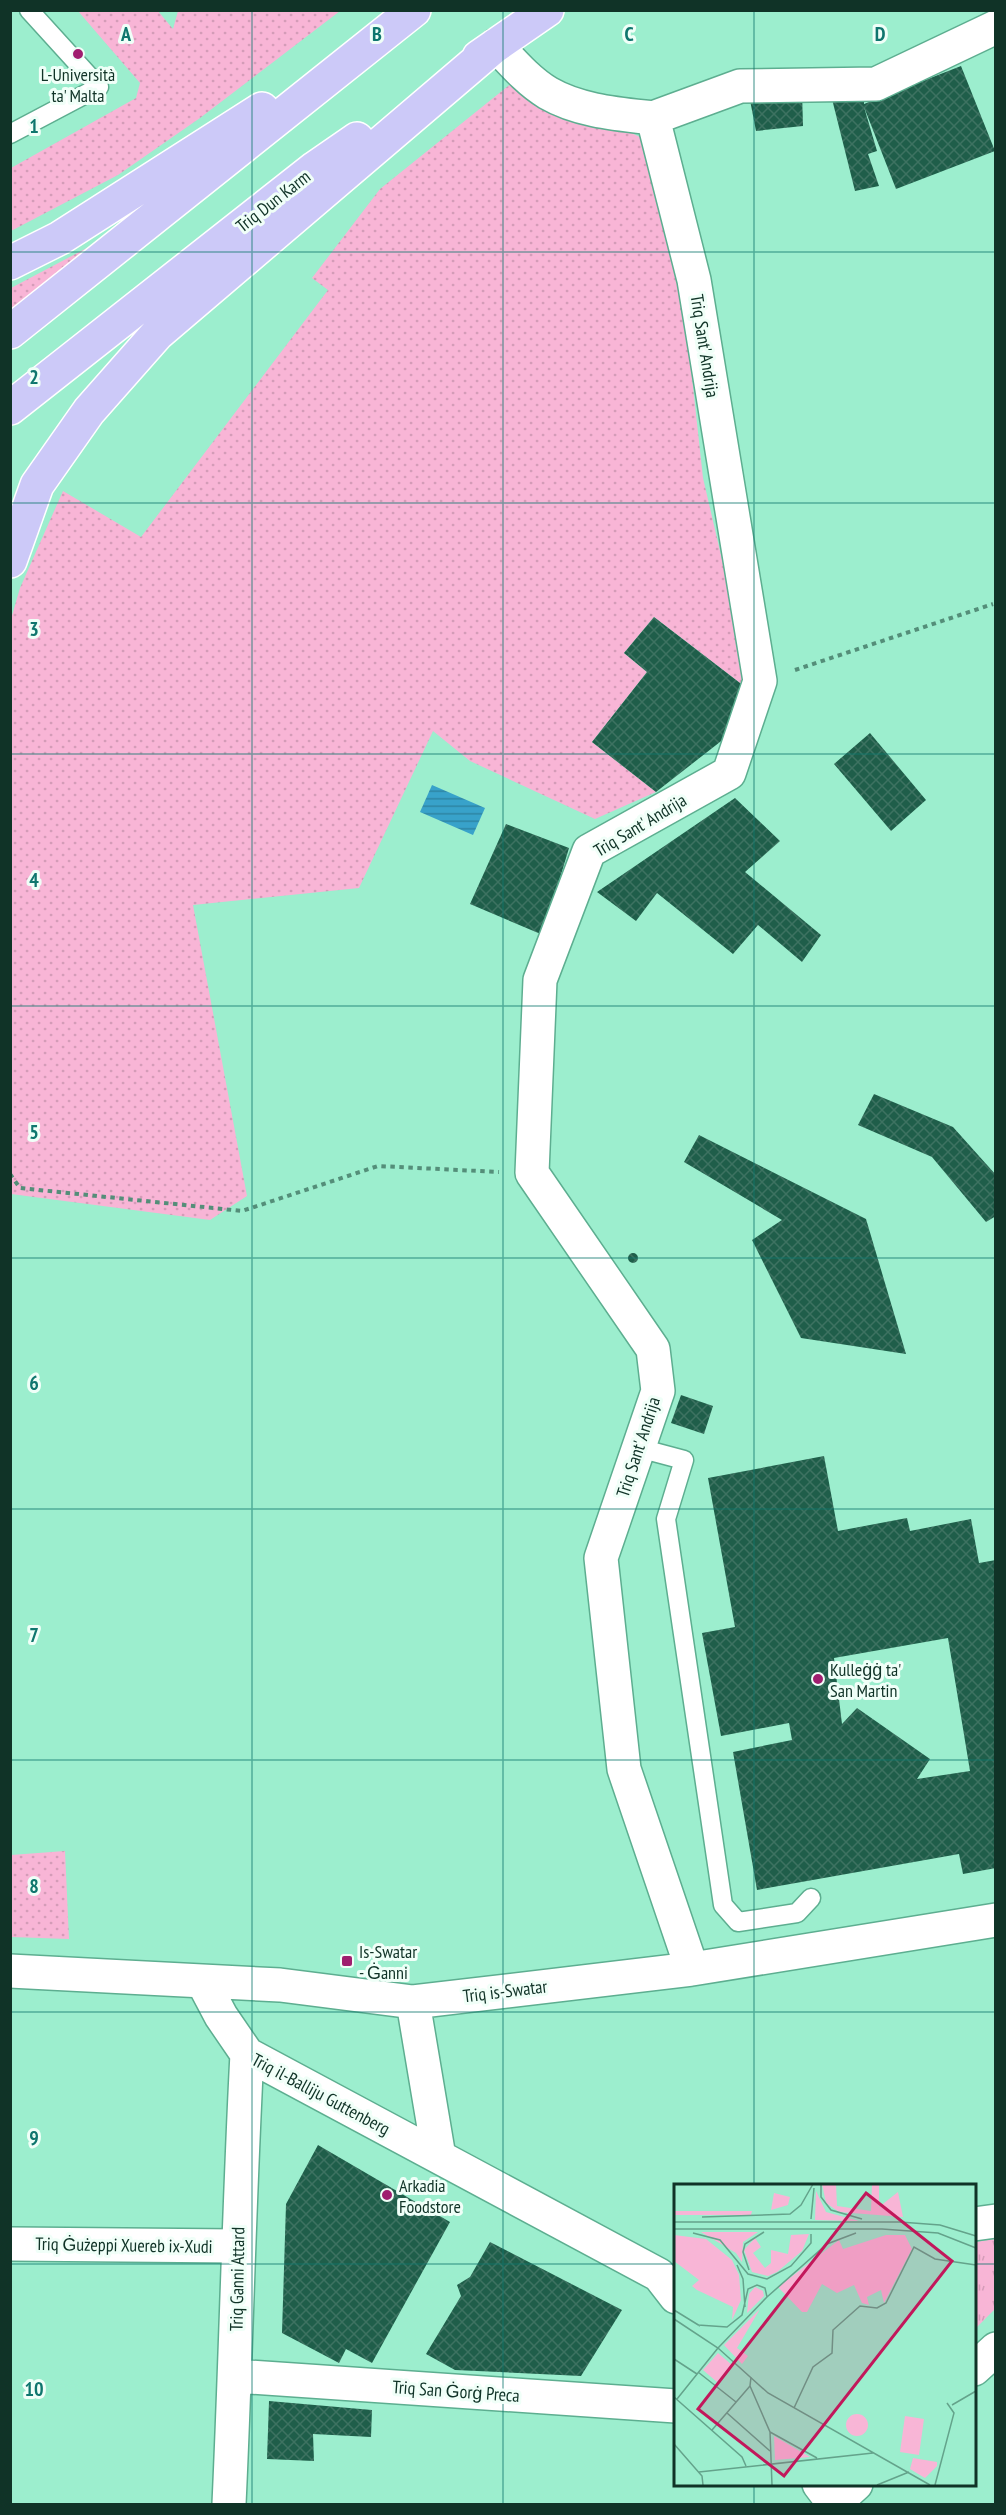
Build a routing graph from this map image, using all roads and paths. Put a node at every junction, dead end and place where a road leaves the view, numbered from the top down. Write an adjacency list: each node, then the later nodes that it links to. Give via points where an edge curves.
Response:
1 (29, 10): 7 (lane, via 99,87)
2 (547, 10): 5 (highway, Triq Dun Karm)
3 (411, 13): 8 (highway, via 60,238); 9 (highway)
4 (996, 27): 6 (street, via 876,84 740,86)
5 (496, 45): 6 (street, via 549,93 598,111); 10 (highway, Triq Dun Karm, via 315,168); 11 (highway, via 157,334 89,411 37,485)
6 (653, 118): 13 (street, Triq Sant' Andrija, via 694,280)
7 (10, 134)
8 (10, 263)
9 (10, 332)
10 (10, 408)
11 (10, 561)
12 (993, 604): 13 (path)
13 (760, 681): 14 (street, Triq Sant' Andrija, via 729,773 589,851 540,980)
14 (532, 1173): 15 (path, via 378,1166 242,1211 20,1188); 16 (street, Triq Sant' Andrija, via 653,1349 658,1391)
15 (10, 1174)
16 (639, 1448): 17 (lane, via 684,1460 666,1519 723,1905 738,1922 797,1913); 19 (street, Triq Sant' Andrija, via 601,1558 624,1768)
17 (811, 1898)
18 (996, 1920): 19 (street, Triq is-Swatar)
19 (692, 1969): 22 (street, Triq is-Swatar)
20 (10, 1971): 21 (street, Triq is-Swatar)
21 (203, 1982): 22 (street, Triq is-Swatar, via 280,1985); 23 (street, Triq il-Balliju Guttenberg)
22 (413, 2002): 24 (street)
23 (247, 2054): 24 (street, Triq il-Balliju Guttenberg); 28 (street, Triq Ganni Attard)
24 (439, 2157): 29 (street, Triq il-Balliju Guttenberg)
25 (996, 2221): 26 (street)
26 (976, 2224)
27 (10, 2244): 28 (street, Triq Ġużeppi Xuereb ix-Xudi)
28 (237, 2246): 32 (street, Triq Ganni Attard)
29 (670, 2282)
30 (996, 2349): 31 (street)
31 (976, 2368)
32 (235, 2376): 33 (street, Triq San Ġorġ Preca); 37 (street, Triq Ganni Attard)
33 (674, 2406)
34 (820, 2485): 36 (street)
35 (855, 2485): 36 (street)
36 (834, 2504)
37 (229, 2505)

